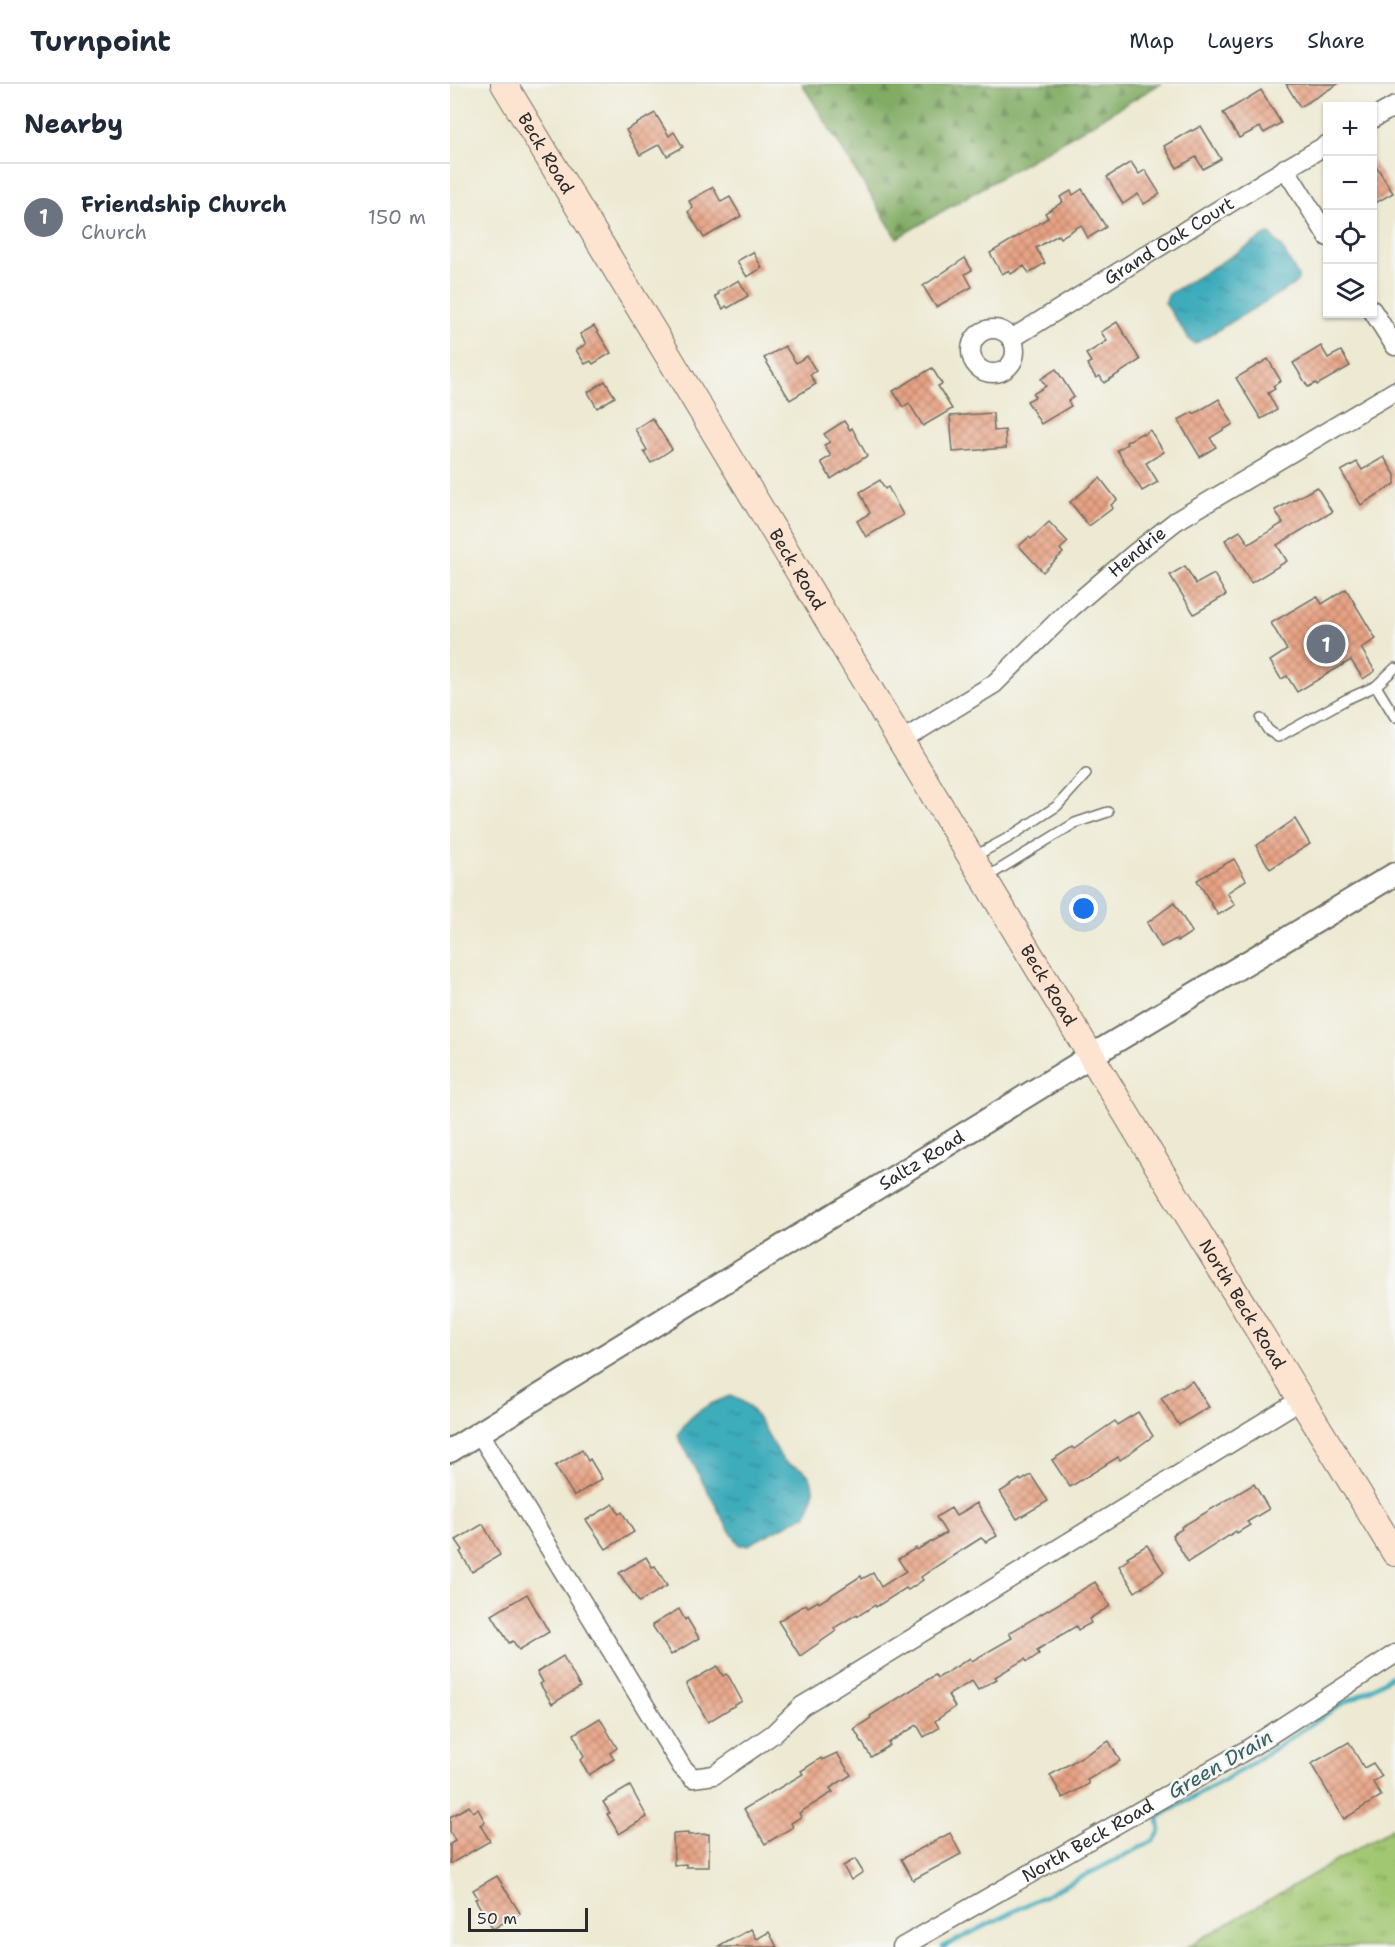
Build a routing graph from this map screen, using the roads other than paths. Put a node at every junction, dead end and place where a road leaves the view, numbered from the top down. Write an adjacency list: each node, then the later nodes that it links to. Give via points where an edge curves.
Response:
1 (504, 84): 15 (main road, Beck Road)
2 (1395, 106): 3 (street)
3 (1377, 116)
4 (1323, 147): 5 (street, Grand Oak Court)
5 (1285, 168): 6 (street); 8 (street, Grand Oak Court)
6 (1323, 229)
7 (1377, 318): 9 (street)
8 (1011, 339)
9 (1395, 346)
10 (1395, 391): 15 (street, Hendrie, via 1176,521 1071,608 994,684)
11 (1395, 668): 12 (lane)
12 (1376, 686): 13 (lane); 14 (lane, via 1278,737)
13 (1395, 717)
14 (1261, 719)
15 (901, 741): 18 (main road, Beck Road)
16 (1086, 774): 18 (lane, via 1057,806 1008,838)
17 (1108, 812): 18 (lane, via 1074,823)
18 (978, 868): 20 (main road, Beck Road)
19 (1395, 874): 20 (street, Saltz Road)
20 (1091, 1056): 21 (main road, North Beck Road); 22 (street, Saltz Road)
21 (1300, 1400): 22 (street, via 802,1706 772,1734 714,1775 693,1778 682,1767); 24 (main road, North Beck Road)
22 (479, 1432): 23 (street, Saltz Road)
23 (450, 1451)
24 (1395, 1553)
25 (1395, 1654): 26 (street, North Beck Road, via 1248,1749)
26 (902, 1947)

